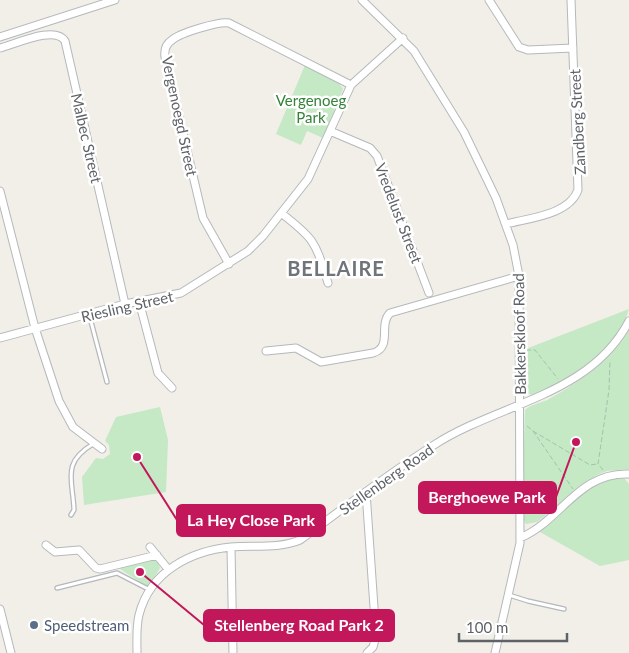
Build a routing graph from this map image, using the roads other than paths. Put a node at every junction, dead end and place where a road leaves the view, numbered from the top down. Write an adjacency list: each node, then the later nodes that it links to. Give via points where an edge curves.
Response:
1 (115, 0): 5 (street)
2 (362, 0): 6 (street, Bakkerskloof Road)
3 (489, 0): 8 (street, via 519,47 528,50)
4 (571, 0): 8 (street, Zandberg Street)
5 (0, 37)
6 (403, 38): 9 (street, Riesling Street); 13 (street, Bakkerskloof Road, via 464,132)
7 (0, 48): 19 (street, Malbec Street, via 50,34 57,34 65,42)
8 (573, 48): 13 (street, Zandberg Street, via 579,181 576,197 561,208)
9 (351, 85): 10 (street, Riesling Street); 14 (street, Vergenoegd Street, via 229,22 177,36 168,43 165,58 202,218)
10 (330, 131): 12 (street, Riesling Street, via 308,179); 17 (street, Vredelust Street, via 370,148 377,156)
11 (0, 191): 22 (street)
12 (281, 213): 14 (street, Riesling Street, via 255,245); 16 (street, via 316,245)
13 (506, 224): 15 (street, Bakkerskloof Road)
14 (229, 264): 18 (street, Riesling Street, via 181,293)
15 (519, 276): 24 (street, via 390,314 385,320 383,346 373,354 321,362 296,348); 27 (street, Bakkerskloof Road)
16 (328, 283)
17 (429, 293)
18 (139, 302): 19 (street, Riesling Street); 26 (street, via 158,373)
19 (125, 304): 20 (street, Riesling Street)
20 (89, 314): 22 (street, Riesling Street); 25 (lane)
21 (629, 321): 27 (street, Stellenberg Road, via 605,355 548,394)
22 (35, 328): 23 (street, Riesling Street); 28 (street, via 64,412 78,432)
23 (0, 338)
24 (266, 351)
25 (107, 382)
26 (172, 388)
27 (520, 404): 31 (street, Stellenberg Road, via 435,444); 33 (street, Bakkerskloof Road)
28 (94, 444): 29 (street); 32 (lane, via 78,454 73,464 74,510)
29 (102, 449)
30 (629, 474): 33 (street, via 606,475)
31 (366, 492): 36 (street, Stellenberg Road, via 300,540 280,545); 47 (street, via 376,636)
32 (70, 515)
33 (520, 538): 41 (street, Bakkerskloof Road)
34 (46, 545): 37 (street, via 55,552 79,550 100,570)
35 (150, 547): 37 (street)
36 (231, 547): 38 (street, Stellenberg Road, via 196,555); 46 (street)
37 (157, 555): 38 (street)
38 (168, 569): 40 (street, Stellenberg Road)
39 (57, 588): 40 (lane, via 117,572)
40 (151, 591): 45 (street, Stellenberg Road, via 139,616)
41 (509, 595): 43 (lane); 48 (street, Bakkerskloof Road)
42 (0, 609): 44 (street)
43 (564, 609)
44 (11, 653)
45 (137, 653)
46 (233, 653)
47 (367, 653)
48 (495, 653)

